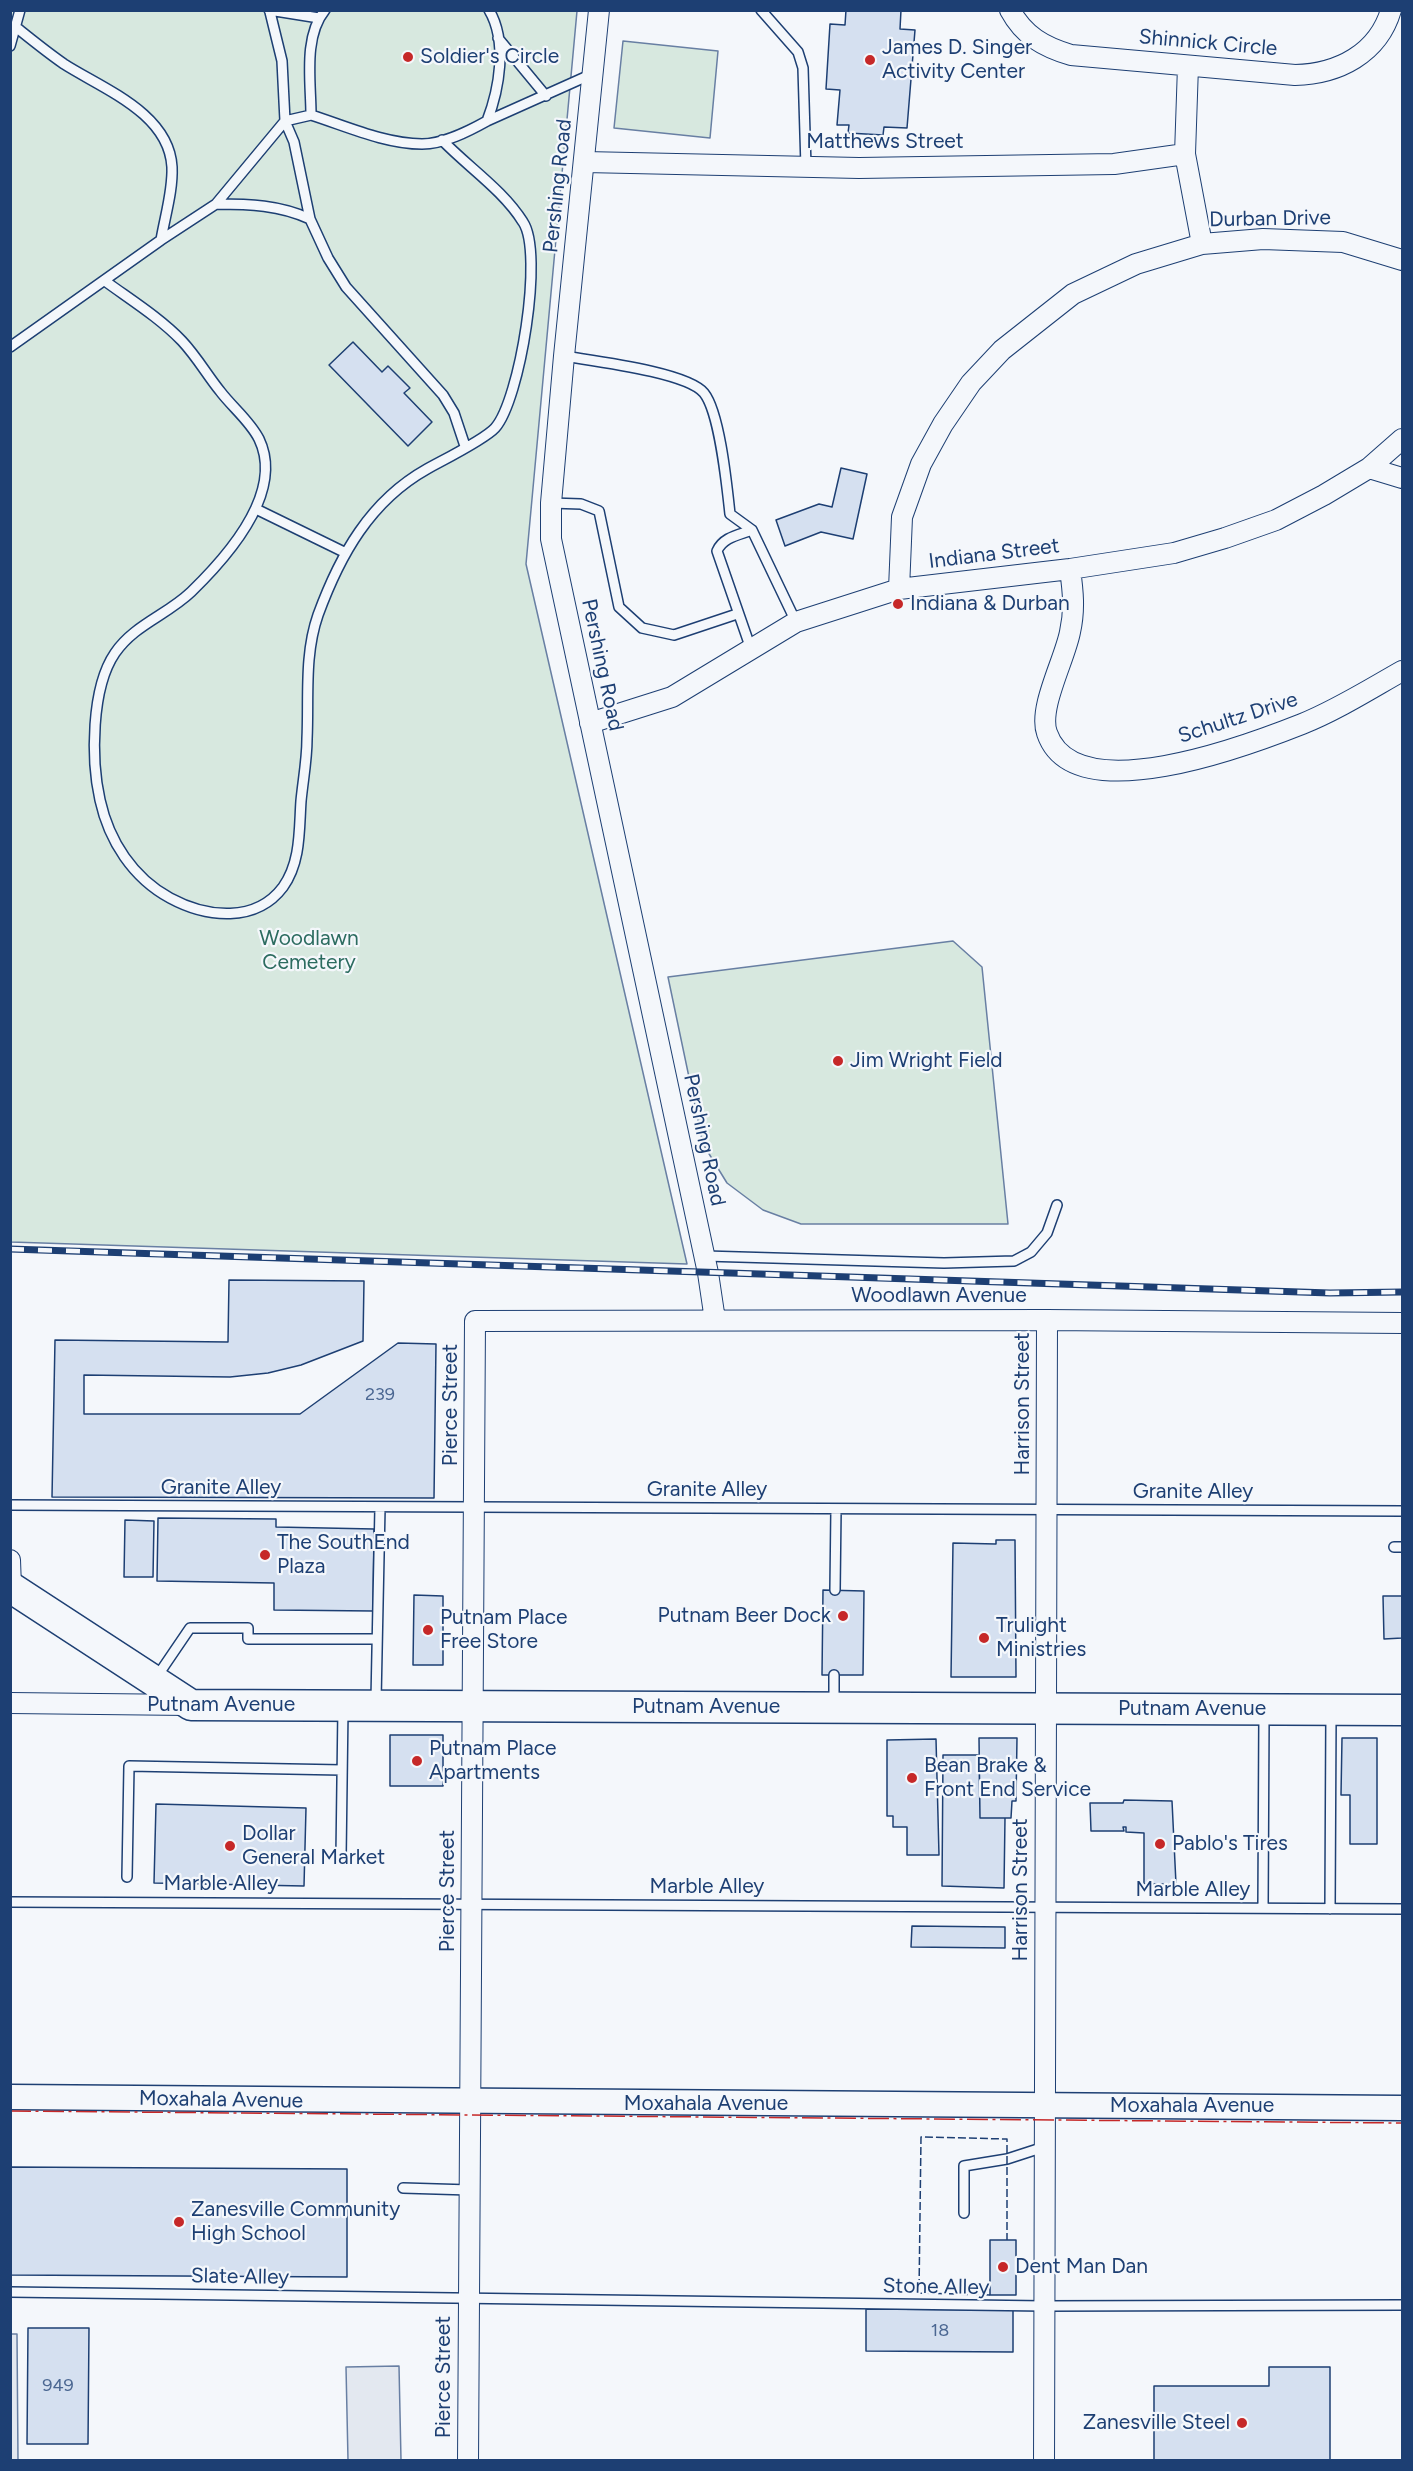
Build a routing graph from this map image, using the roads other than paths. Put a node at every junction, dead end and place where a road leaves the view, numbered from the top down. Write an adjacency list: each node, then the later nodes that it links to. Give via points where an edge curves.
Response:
1 (20, 10): 9 (lane)
2 (599, 10): 13 (street, Pershing Road)
3 (761, 10): 21 (lane, via 798,52 803,68)
4 (1010, 10): 12 (street, Shinnick Circle, via 1028,35 1050,49 1071,55)
5 (1391, 10): 12 (street, Shinnick Circle, via 1387,24 1361,56 1319,75)
6 (270, 11): 8 (lane); 16 (lane, via 282,61)
7 (493, 13): 10 (lane)
8 (322, 14): 15 (lane, via 311,52)
9 (17, 28): 11 (lane); 24 (lane, via 63,63 135,107 155,126 166,144 172,166)
10 (498, 38): 14 (lane); 17 (lane, via 496,96)
11 (10, 46)
12 (1188, 66): 19 (street)
13 (593, 74): 14 (lane); 20 (street, Pershing Road)
14 (546, 96): 17 (lane)
15 (311, 115): 16 (lane); 18 (lane, via 401,142 424,144)
16 (285, 121): 22 (lane); 23 (lane, via 294,142)
17 (487, 122): 18 (lane)
18 (442, 140): 31 (lane, via 503,197 525,224 532,242 531,293 512,391 494,429)
19 (1185, 154): 21 (street, Matthews Street, via 1114,164); 25 (street)
20 (585, 162): 21 (street, Matthews Street); 29 (street, Pershing Road)
21 (806, 166)
22 (216, 204): 23 (lane, via 271,206); 24 (lane)
23 (310, 219): 31 (lane, via 346,286 443,395)
24 (160, 240): 27 (lane)
25 (1202, 244): 26 (street, Durban Drive, via 1263,239 1343,242); 39 (street, Durban Drive, via 1136,264 1073,294 1002,350 971,383 921,464 902,517)
26 (1402, 260)
27 (105, 281): 28 (lane); 35 (lane, via 182,341 251,427 264,457 263,488)
28 (10, 347)
29 (564, 356): 34 (street, Pershing Road); 36 (lane, via 656,372 687,381 705,393 725,467 730,514)
30 (1402, 438): 32 (street, Indiana Street)
31 (465, 446): 37 (lane, via 392,492 359,529)
32 (1369, 468): 33 (street); 38 (street, Indiana Street, via 1276,520 1225,538 1174,553)
33 (1402, 478)
34 (551, 503): 40 (lane, via 581,504 599,511 619,607 642,628 674,635); 44 (street, Pershing Road, via 551,538)
35 (256, 509): 37 (lane); 37 (lane, via 232,546 190,592 126,639 105,671 99,693 96,767 104,818 123,856 166,896 201,911 237,913 265,905 286,884 297,855 307,745 310,647 317,620)
36 (752, 530): 40 (lane, via 720,543 717,551); 41 (lane)
37 (346, 553)
38 (1070, 569): 39 (street, Indiana Street); 43 (street, Schultz Drive, via 1074,603 1070,634 1045,716 1046,732 1055,748 1080,767 1121,770 1211,756 1303,723)
39 (898, 589): 41 (street, Indiana Street)
40 (737, 614): 42 (lane)
41 (796, 622): 42 (street, Indiana Street)
42 (751, 649): 44 (street, Indiana Street, via 672,697)
43 (1402, 671)
44 (590, 723): 46 (street, Pershing Road)
45 (1057, 1205): 46 (lane, via 1047,1233 1031,1252 1014,1261 944,1263)
46 (705, 1256): 47 (street, Pershing Road)
47 (715, 1320): 48 (street, Woodlawn Avenue); 49 (street, Woodlawn Avenue)
48 (1047, 1320): 50 (street, Woodlawn Avenue); 55 (street, Harrison Street)
49 (476, 1321): 53 (street, Pierce Street)
50 (1402, 1323)
51 (10, 1505): 52 (lane, Granite Alley)
52 (381, 1507): 53 (lane, Granite Alley); 60 (lane)
53 (475, 1508): 54 (lane, Granite Alley); 67 (street, Pierce Street)
54 (836, 1509): 55 (lane, Granite Alley); 59 (lane)
55 (1047, 1509): 56 (lane, Granite Alley); 69 (street, Harrison Street)
56 (1402, 1511)
57 (10, 1560): 58 (street)
58 (11, 1587): 62 (main road)
59 (835, 1590)
60 (377, 1639): 62 (lane, via 248,1639 248,1628 190,1628); 66 (lane)
61 (834, 1675): 68 (lane)
62 (154, 1681): 64 (main road)
63 (10, 1703): 64 (street, Putnam Avenue)
64 (191, 1705): 65 (main road, Putnam Avenue)
65 (344, 1706): 66 (main road, Putnam Avenue); 73 (lane)
66 (376, 1706): 67 (main road, Putnam Avenue)
67 (474, 1706): 68 (main road, Putnam Avenue); 77 (street, Pierce Street)
68 (834, 1708): 69 (main road, Putnam Avenue)
69 (1045, 1708): 70 (main road, Putnam Avenue); 78 (street, Harrison Street)
70 (1264, 1709): 71 (main road, Putnam Avenue); 79 (lane)
71 (1331, 1710): 72 (main road, Putnam Avenue); 80 (lane)
72 (1402, 1710)
73 (342, 1770): 74 (lane); 75 (lane, via 129,1766)
74 (341, 1857)
75 (127, 1877)
76 (10, 1902): 77 (lane, Marble Alley)
77 (472, 1904): 78 (lane, Marble Alley); 83 (street, Pierce Street)
78 (1045, 1907): 79 (lane, Marble Alley); 84 (street, Harrison Street)
79 (1263, 1908): 80 (lane, Marble Alley)
80 (1330, 1909): 81 (lane, Marble Alley)
81 (1402, 1909)
82 (10, 2097): 83 (street, Moxahala Avenue)
83 (471, 2103): 84 (street, Moxahala Avenue); 88 (street, Pierce Street)
84 (1044, 2105): 85 (street, Moxahala Avenue); 86 (street, Harrison Street)
85 (1402, 2108)
86 (1044, 2146): 89 (lane, via 1007,2159 964,2166); 93 (street, Harrison Street)
87 (403, 2188): 88 (lane)
88 (470, 2190): 91 (street, Pierce Street)
89 (964, 2213)
90 (10, 2292): 91 (lane, Slate Alley)
91 (469, 2299): 93 (lane, Stone Alley); 94 (street, Pierce Street)
92 (1402, 2305): 93 (lane, Stone Alley)
93 (1044, 2306): 95 (street, Harrison Street)
94 (468, 2460)
95 (1044, 2460)

